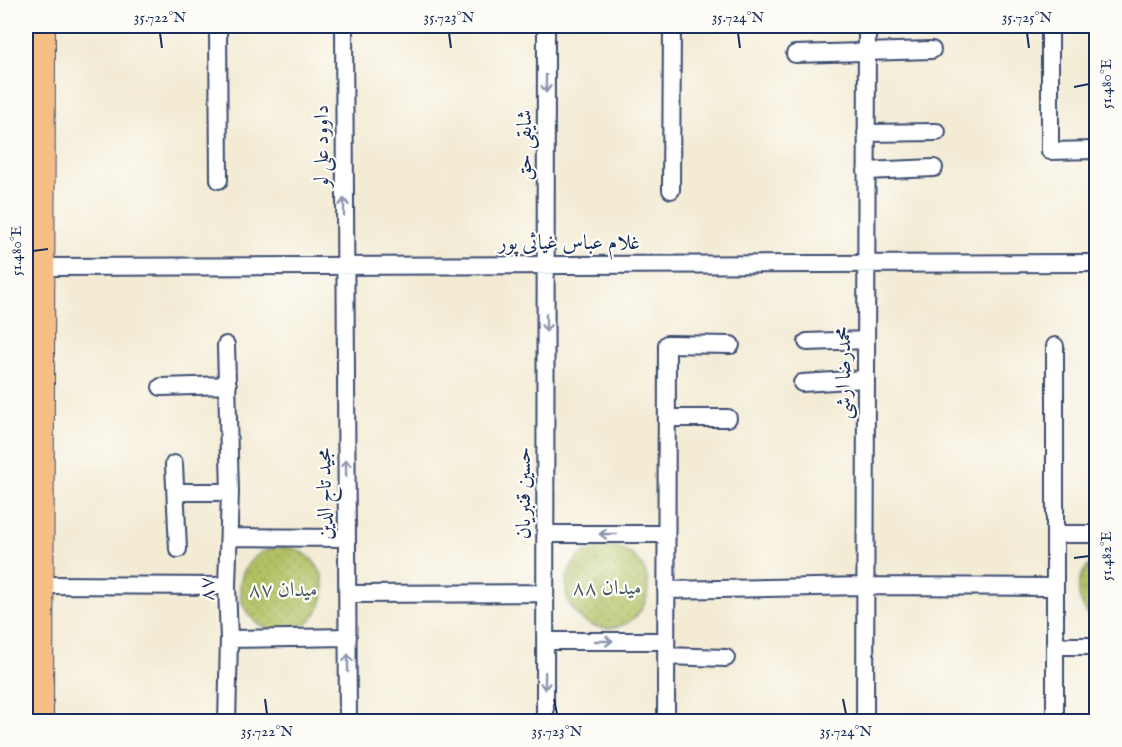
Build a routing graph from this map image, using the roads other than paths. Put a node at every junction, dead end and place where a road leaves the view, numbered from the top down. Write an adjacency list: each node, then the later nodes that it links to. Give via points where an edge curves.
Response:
1 (42, 26): 19 (main road)
2 (218, 26): 16 (street)
3 (344, 26): 22 (street, داوود علی لو, one-way to 3)
4 (546, 26): 21 (street, شایقی حق, one-way to 21)
5 (672, 26): 17 (street)
6 (867, 26): 8 (street, محمدرضا ارشی)
7 (1050, 26): 13 (street, via 1050,151)
8 (867, 50): 9 (street); 10 (street); 12 (street, محمدرضا ارشی)
9 (932, 50)
10 (795, 54)
11 (937, 132): 12 (street)
12 (866, 133): 15 (street, محمدرضا ارشی)
13 (1096, 150)
14 (934, 168): 15 (street)
15 (866, 171): 20 (street, محمدرضا ارشی)
16 (219, 180)
17 (671, 189)
18 (1096, 263): 20 (street, غلام عباس غیاثی ‌پور)
19 (33, 264): 22 (street, غلام عباس غیاثی ‌پور); 44 (main road)
20 (866, 264): 21 (street, غلام عباس غیاثی ‌پور); 23 (street, محمدرضا ارشی)
21 (546, 265): 22 (street, غلام عباس غیاثی ‌پور); 37 (street, حسین قنبریان, one-way to 37)
22 (344, 266): 42 (street, مجید تاج الدین, one-way to 22)
23 (866, 340): 24 (street); 28 (street, محمدرضا ارشی)
24 (807, 342)
25 (226, 345): 30 (street, ۸۷)
26 (730, 345): 32 (street, via 667,344)
27 (1054, 346): 39 (street)
28 (866, 379): 29 (street); 46 (street, محمدرضا ارشی)
29 (802, 383)
30 (228, 385): 31 (street); 36 (street, ۸۷)
31 (161, 387)
32 (667, 418): 33 (street); 38 (street)
33 (728, 418)
34 (174, 464): 35 (street)
35 (176, 492): 36 (street); 43 (street)
36 (230, 492): 41 (street, ۸۷)
37 (546, 534): 38 (street, one-way to 37); 49 (street, حسین قنبریان)
38 (666, 534): 48 (street)
39 (1055, 534): 40 (street); 47 (street)
40 (1096, 534)
41 (230, 537): 42 (street); 45 (street, ۸۷)
42 (347, 538): 50 (street, مجید تاج الدین)
43 (178, 549)
44 (41, 585): 45 (street); 58 (main road)
45 (227, 586): 52 (street, ۸۷)
46 (865, 586): 47 (street); 48 (street); 63 (street, محمدرضا ارشی)
47 (1055, 587): 54 (street)
48 (666, 590): 56 (street)
49 (546, 593): 50 (street); 53 (street, حسین قنبریان)
50 (348, 594): 51 (street, مجید تاج الدین)
51 (348, 637): 52 (street); 60 (street, مجید تاج الدین, one-way to 51)
52 (229, 639): 59 (street, ۸۷)
53 (546, 641): 56 (street, one-way to 56); 61 (street, حسین قنبریان, one-way to 61)
54 (1055, 646): 55 (street); 64 (street)
55 (1096, 646)
56 (666, 649): 57 (street); 62 (street)
57 (726, 658)
58 (40, 722)
59 (227, 722)
60 (348, 722)
61 (545, 722)
62 (666, 722)
63 (865, 722)
64 (1055, 722)

